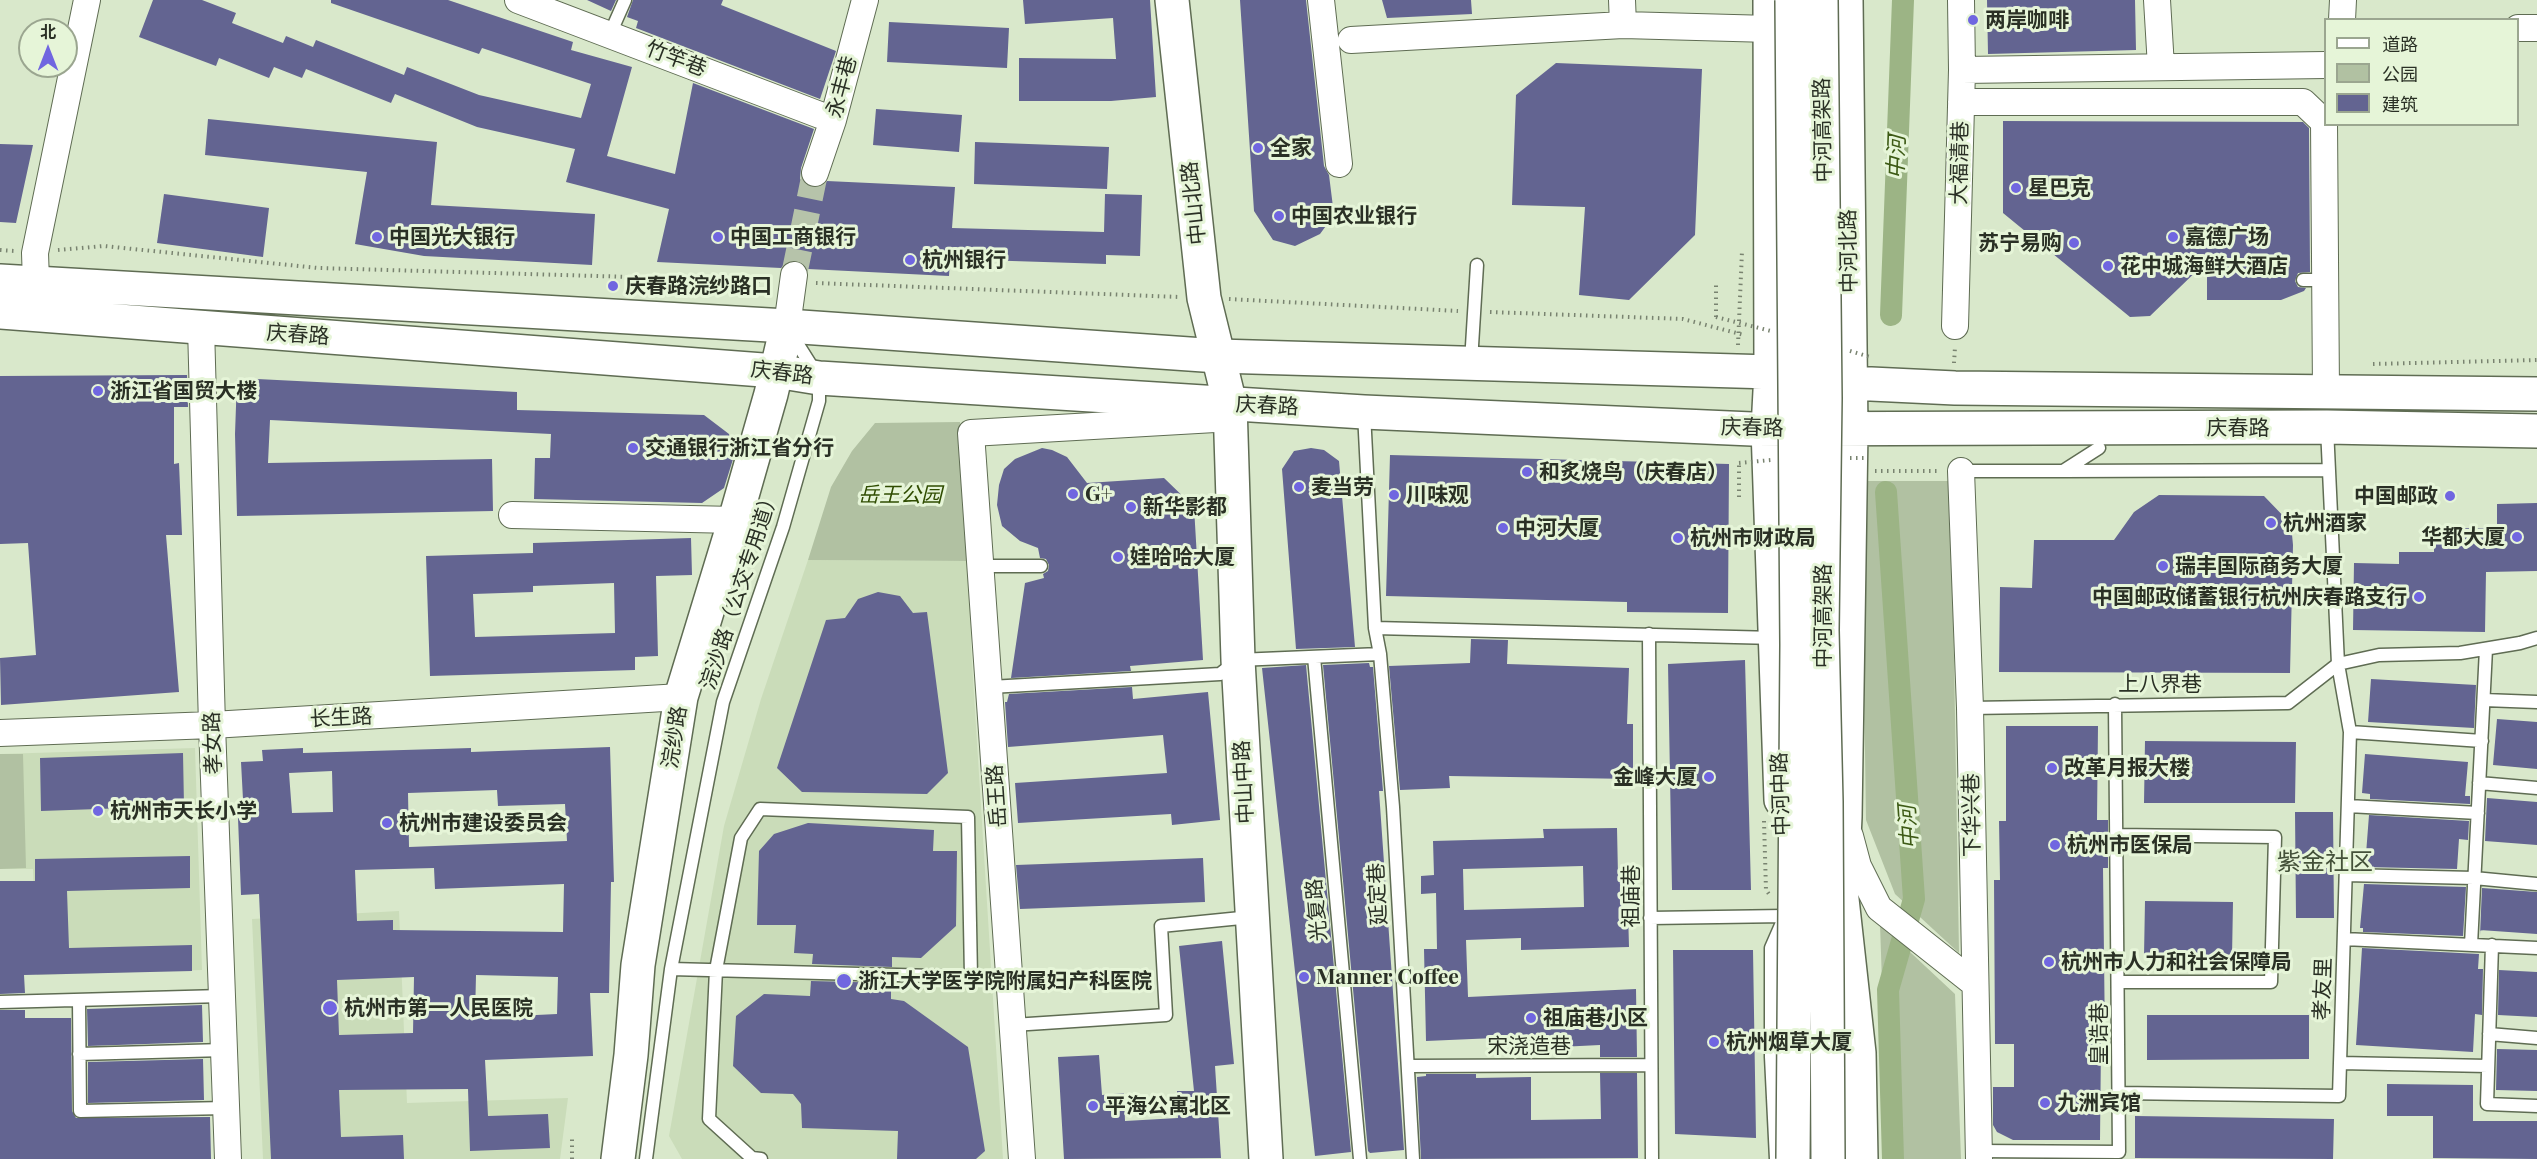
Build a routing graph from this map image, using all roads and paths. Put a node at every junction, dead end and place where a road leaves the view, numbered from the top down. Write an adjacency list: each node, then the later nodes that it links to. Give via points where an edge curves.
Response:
1 (87, 0): 29 (street)
2 (518, 0): 18 (street, 竹竿巷)
3 (625, 0): 18 (lane)
4 (865, 0): 24 (street, 永丰巷)
5 (1172, 0): 33 (main road, 中山北路)
6 (1321, 0): 25 (street)
7 (1622, 0): 15 (street)
8 (1792, 0): 137 (main road, 中河高架路, bridge, via 1797,633)
9 (1961, 0): 22 (street, 大福清巷)
10 (2157, 0): 21 (street)
11 (2343, 0): 14 (street)
12 (1841, 4): 44 (main road, 中河北路); 138 (main road, 中河高架路, bridge, via 1825,398 1822,630)
13 (1770, 14): 15 (street); 41 (main road)
14 (2342, 18)
15 (1623, 25): 19 (street)
16 (2537, 27): 17 (street)
17 (2519, 28)
18 (610, 34): 24 (street, 竹竿巷)
19 (1351, 40)
20 (2324, 65): 21 (street)
21 (2161, 67): 22 (street)
22 (1962, 69): 23 (street, 大福清巷)
23 (1961, 102): 38 (street, 大福清巷); 49 (street, via 2303,102 2324,122 2314,280)
24 (833, 120): 26 (street, 永丰巷)
25 (1339, 165)
26 (815, 173)
27 (0, 250): 29 (path)
28 (1477, 265): 35 (lane)
29 (36, 267): 30 (path, via 104,246 318,268); 31 (main road, 庆春路); 37 (main road, 庆春路, via 216,294)
30 (793, 279): 33 (path); 37 (street)
31 (0, 281)
32 (1716, 282): 36 (path)
33 (1204, 298): 35 (path); 40 (main road, 中山北路)
34 (0, 312): 39 (main road, 庆春路)
35 (1474, 312): 41 (path, via 1683,319); 43 (lane)
36 (1716, 317)
37 (787, 326): 40 (main road, 庆春路); 46 (main road, 浣纱路); 47 (lane)
38 (1955, 326): 45 (path)
39 (201, 327): 46 (main road, 庆春路); 82 (street, 孝女路)
40 (1218, 356): 43 (main road, 庆春路); 50 (main road, 中山北路)
41 (1771, 356): 43 (main road, 庆春路); 44 (main road, 庆春路); 54 (main road)
42 (2537, 360): 49 (path, via 2398,362)
43 (1471, 363)
44 (1858, 367): 45 (main road, 庆春路); 52 (main road, 中河北路)
45 (1955, 368): 49 (main road, 庆春路)
46 (776, 371): 47 (main road, 庆春路); 64 (main road, 浣纱路)
47 (819, 378): 50 (main road, 庆春路); 103 (lane, 浣沙路（公交专用道）, via 819,401 783,527 723,702)
48 (2537, 394): 49 (main road, 庆春路)
49 (2312, 395): 52 (lane, via 2285,420)
50 (1230, 404): 51 (main road, 庆春路); 65 (street, 岳王路, via 1215,419 971,433); 74 (main road, 中山中路)
51 (1364, 412): 54 (main road, 庆春路); 67 (lane, 延定巷)
52 (1851, 423): 53 (main road, 庆春路); 54 (main road, 庆春路); 58 (main road)
53 (2327, 427): 55 (main road, 庆春路); 59 (lane)
54 (1768, 429): 69 (main road, 中河中路)
55 (2537, 431)
56 (2099, 448): 61 (lane)
57 (1739, 463): 62 (path)
58 (1849, 465): 60 (path, via 1867,471); 90 (main road)
59 (2329, 470): 61 (lane); 75 (lane)
60 (1961, 471): 61 (lane); 81 (street, 下华兴巷)
61 (2063, 471)
62 (1739, 497)
63 (512, 514): 64 (street)
64 (735, 520): 77 (main road, 浣纱路)
65 (981, 566): 66 (lane); 76 (street, 岳王路)
66 (1041, 566)
67 (1375, 628): 68 (lane); 72 (lane, 延定巷)
68 (1649, 633): 69 (lane); 98 (lane, 祖庙巷)
69 (1776, 638): 97 (main road, 中河中路)
70 (2537, 638): 71 (lane, 上八界巷)
71 (2486, 649): 75 (lane, 上八界巷, via 2379,655); 78 (lane)
72 (1380, 654): 73 (lane); 119 (lane, 延定巷)
73 (1314, 657): 74 (lane); 133 (lane, 光复路)
74 (1238, 660): 76 (lane, via 1220,674); 96 (main road, 中山中路)
75 (2338, 664): 80 (lane, 上八界巷, via 2288,703); 83 (lane, 孝友里)
76 (990, 687): 106 (street, 岳王路)
77 (681, 697): 82 (street, 长生路); 128 (main road, 浣纱路, via 638,965)
78 (2484, 700): 79 (lane); 85 (lane)
79 (2537, 702)
80 (2115, 704): 81 (lane, 上八界巷); 91 (lane, 皇诰巷)
81 (1970, 708): 108 (street, 下华兴巷)
82 (212, 725): 84 (street, 长生路); 109 (street, 孝女路)
83 (2350, 732): 85 (lane); 88 (lane, 孝友里)
84 (0, 733)
85 (2482, 741): 86 (lane)
86 (2479, 783): 87 (lane); 89 (lane)
87 (2537, 788)
88 (2348, 806): 89 (lane); 92 (lane, 孝友里)
89 (2478, 813): 93 (lane)
90 (1845, 817): 95 (main road); 108 (street, via 1858,866 1879,908)
91 (2116, 835): 107 (lane, 皇诰巷); 107 (lane, via 2275,837 2271,982)
92 (2346, 875): 93 (lane); 99 (lane, 孝友里)
93 (2474, 878): 94 (lane); 100 (lane)
94 (2537, 884)
95 (1841, 890): 139 (main road); 140 (main road, via 1858,1053)
96 (1252, 916): 112 (lane, via 1161,926 1166,1014); 132 (main road, 中山中路)
97 (1785, 916): 98 (lane); 136 (main road, 中河中路)
98 (1650, 918): 118 (lane, 祖庙巷)
99 (2344, 939): 100 (lane); 117 (lane, 孝友里)
100 (2471, 945): 101 (lane)
101 (2492, 945): 102 (lane); 113 (lane)
102 (2537, 948)
103 (671, 969): 104 (lane); 129 (lane, 浣沙路（公交专用道）)
104 (717, 970): 105 (lane); 105 (lane, via 741,838 760,808 968,817); 130 (lane, via 709,1119 752,1158)
105 (971, 977): 106 (lane)
106 (1010, 978): 112 (street, 岳王路)
107 (2118, 982): 121 (lane, 皇诰巷)
108 (1975, 984): 125 (street, 下华兴巷)
109 (222, 996): 110 (lane); 115 (street, 孝女路)
110 (79, 1000): 111 (lane); 116 (lane)
111 (0, 1002)
112 (1013, 1025): 131 (street, 岳王路)
113 (2489, 1034): 114 (lane); 120 (lane)
114 (2537, 1038)
115 (224, 1050): 116 (lane); 123 (street, 孝女路)
116 (79, 1054): 123 (lane, via 80,1111)
117 (2340, 1062): 120 (lane); 121 (lane, 孝友里, via 2339,1096)
118 (1651, 1065): 119 (lane, 宋浇造巷); 135 (lane, 祖庙巷)
119 (1408, 1066): 134 (lane, 延定巷)
120 (2488, 1066): 122 (lane, via 2487,1104)
121 (2119, 1094): 125 (lane, 皇诰巷, via 2119,1152)
122 (2537, 1106)
123 (226, 1108): 126 (street, 孝女路)
124 (572, 1137): 127 (path)
125 (1979, 1155)
126 (228, 1159)
127 (572, 1159)
128 (618, 1159)
129 (646, 1159)
130 (761, 1159)
131 (1022, 1159)
132 (1266, 1159)
133 (1360, 1159)
134 (1413, 1159)
135 (1652, 1159)
136 (1776, 1159)
137 (1793, 1159)
138 (1828, 1159)
139 (1844, 1159)
140 (1861, 1159)

